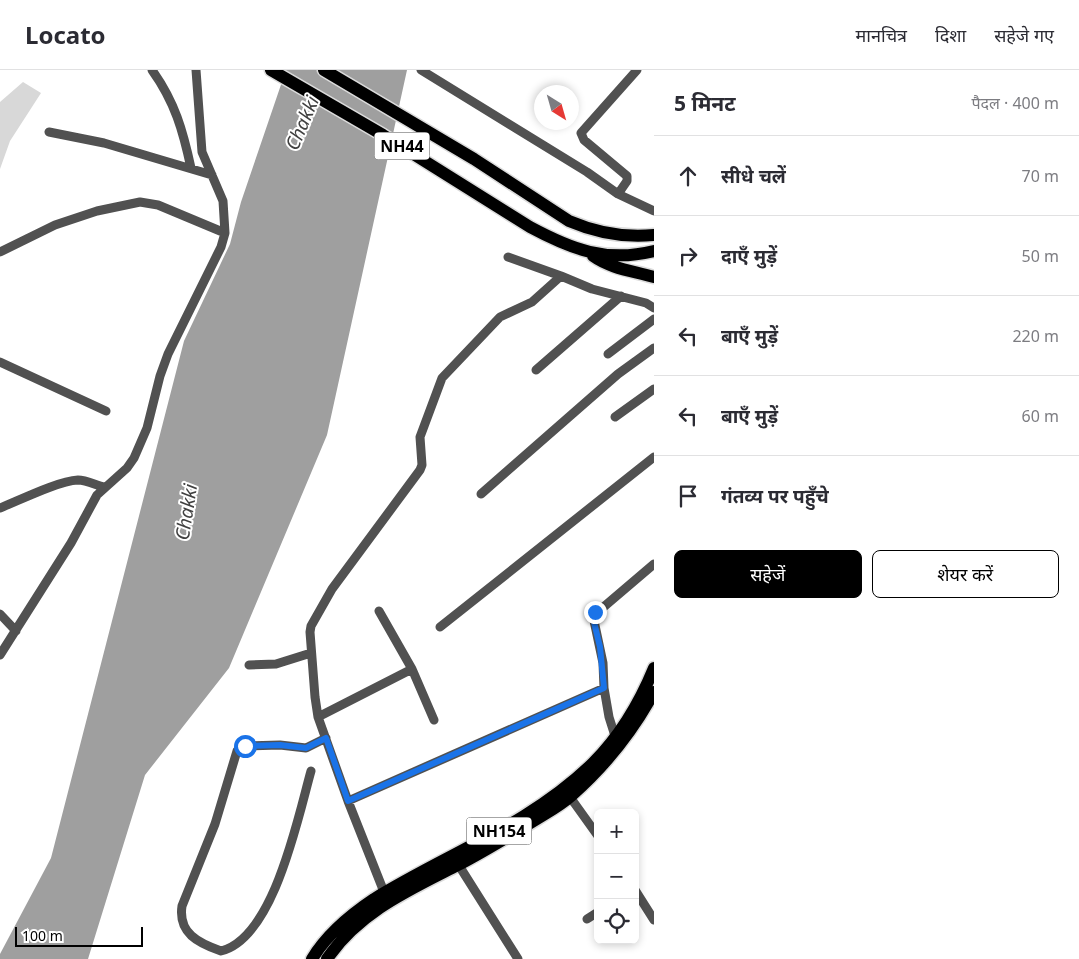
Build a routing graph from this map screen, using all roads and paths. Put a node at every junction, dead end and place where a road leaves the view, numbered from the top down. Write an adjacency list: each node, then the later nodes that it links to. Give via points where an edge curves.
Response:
1 (152, 70): 8 (street, via 177,113)
2 (196, 70): 9 (street, via 202,152)
3 (271, 70): 16 (highway, NH44, via 384,135 530,227)
4 (324, 70): 13 (highway, NH44, via 474,158 569,221 615,236)
5 (421, 70): 10 (street)
6 (637, 70): 10 (street, via 581,133 584,140 627,176)
7 (49, 132): 8 (street, via 104,143)
8 (191, 168): 9 (street)
9 (212, 175): 12 (street, via 224,202)
10 (618, 194): 11 (street)
11 (654, 211)
12 (225, 233): 15 (street, via 158,205 140,202 97,211 55,225); 31 (street, via 168,354 148,428 134,458)
13 (654, 235)
14 (654, 251): 16 (highway, NH44, via 612,256)
15 (0, 252)
16 (588, 252): 19 (highway, via 604,263)
17 (508, 257): 18 (street)
18 (561, 276): 20 (street, via 592,289); 39 (street, via 532,302 500,317 442,378 420,437 420,470 326,598 311,626)
19 (654, 277)
20 (621, 296): 21 (street); 26 (street)
21 (654, 308)
22 (654, 319): 24 (street)
23 (654, 348): 32 (street, via 618,374)
24 (608, 354)
25 (0, 362): 28 (street)
26 (536, 370)
27 (654, 389): 29 (street)
28 (106, 411)
29 (615, 417)
30 (654, 457): 37 (street)
31 (104, 487): 33 (street, via 77,480); 38 (street)
32 (481, 494)
33 (0, 508)
34 (654, 564): 44 (street, via 593,614 603,663)
35 (379, 611): 43 (street)
36 (0, 614): 38 (street)
37 (440, 627)
38 (16, 631): 40 (street)
39 (311, 653): 41 (street, via 276,664); 46 (street)
40 (0, 655)
41 (249, 665)
42 (654, 668): 48 (highway, NH154)
43 (412, 669): 46 (street); 47 (street)
44 (604, 688): 48 (street); 52 (street)
45 (654, 692): 51 (highway, NH154, via 622,743)
46 (318, 717): 49 (street)
47 (434, 720)
48 (616, 736): 55 (highway, NH154, via 593,763 548,800 502,829)
49 (326, 738): 50 (street, via 306,748 245,746 237,751 215,824 182,906 182,923 189,934 221,951 230,948 256,925 282,873); 52 (street)
50 (311, 771)
51 (570, 797): 53 (street); 54 (highway, NH154, via 510,836)
52 (348, 801): 55 (street)
53 (594, 830)
54 (458, 864): 61 (highway, NH154, via 378,908 347,933); 62 (street)
55 (384, 892): 60 (highway, NH154, via 354,912)
56 (639, 896): 59 (street)
57 (594, 915): 58 (street)
58 (587, 919)
59 (654, 920)
60 (312, 959)
61 (327, 959)
62 (518, 959)

